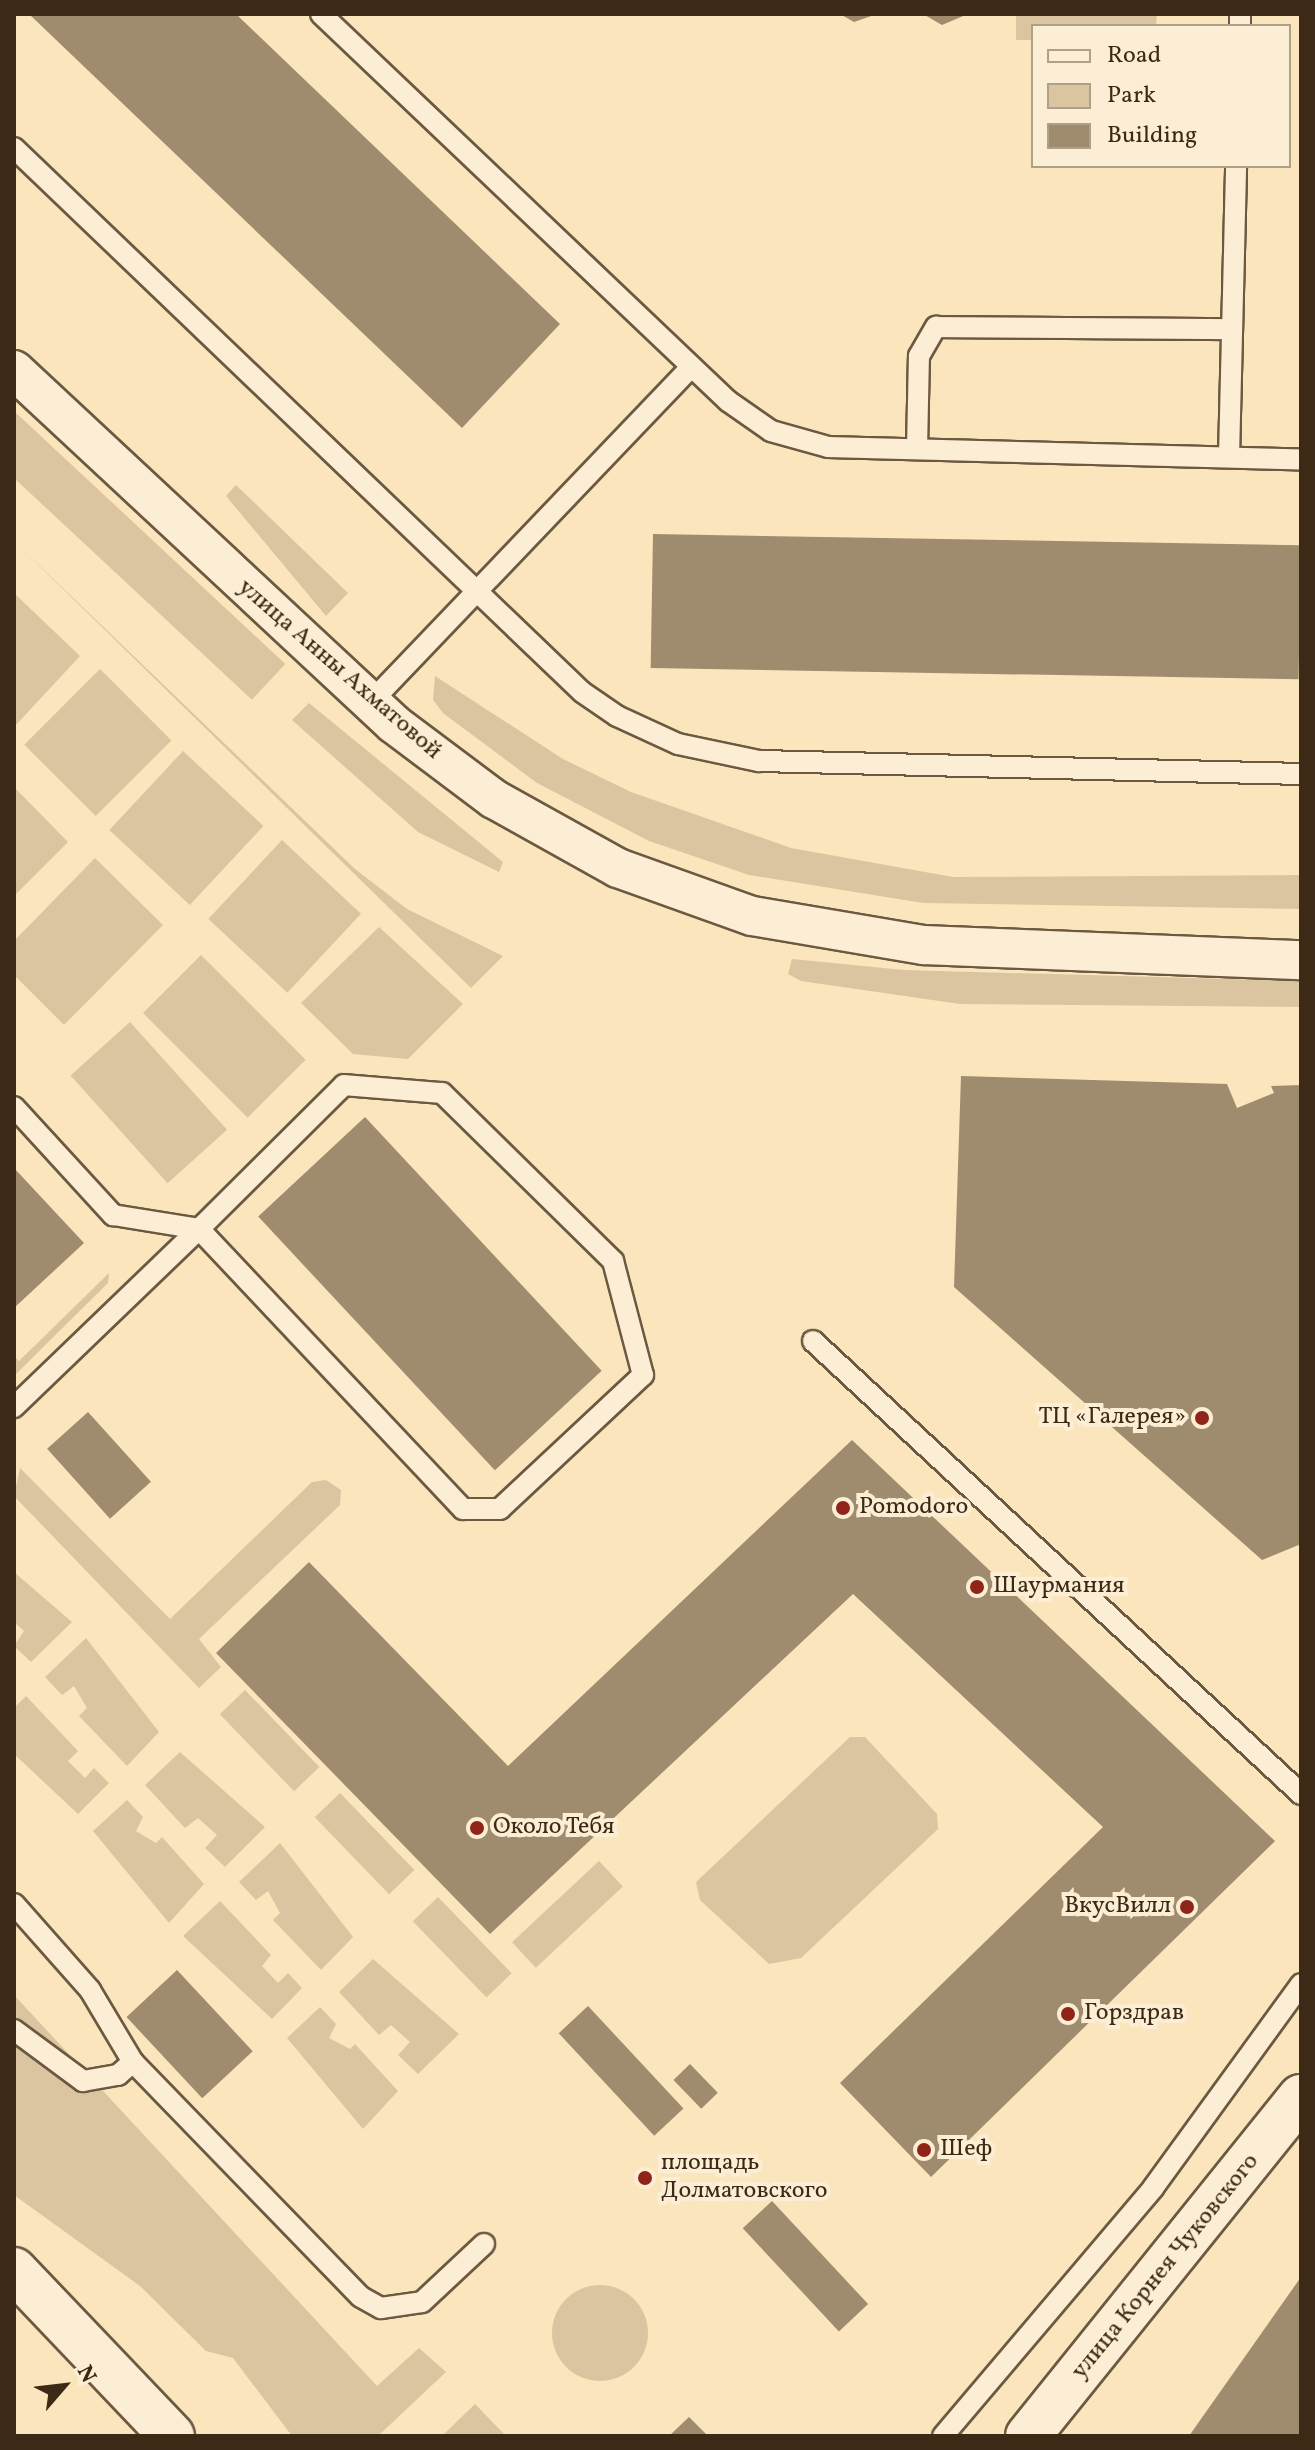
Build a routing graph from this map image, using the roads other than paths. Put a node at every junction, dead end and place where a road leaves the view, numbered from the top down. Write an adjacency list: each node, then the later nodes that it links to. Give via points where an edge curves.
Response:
1 (321, 14): 5 (lane)
2 (14, 148): 10 (lane)
3 (1236, 168): 4 (lane)
4 (1232, 329): 7 (lane, via 936,327 919,356); 8 (lane)
5 (691, 367): 7 (lane, via 751,420 798,441); 10 (lane)
6 (14, 370): 11 (street, улица Анны Ахматовой)
7 (917, 449): 8 (lane)
8 (1229, 457): 9 (lane)
9 (1301, 459)
10 (477, 591): 11 (lane); 12 (lane, via 582,692 678,744 759,761)
11 (370, 703): 14 (street, улица Анны Ахматовой, via 554,836 697,899 924,945)
12 (1301, 774)
13 (1301, 936): 14 (street, улица Анны Ахматовой)
14 (1186, 954): 15 (street, улица Анны Ахматовой)
15 (1301, 960)
16 (14, 1107): 17 (lane, via 113,1215)
17 (199, 1229): 17 (lane, via 344,1085 442,1093 613,1261 643,1375 500,1509 463,1509); 19 (lane)
18 (813, 1341): 20 (lane)
19 (14, 1407)
20 (1301, 1794)
21 (14, 1904): 24 (lane, via 90,1990)
22 (1301, 1984): 29 (lane, via 1153,2188)
23 (14, 2030): 24 (lane, via 83,2081 118,2075)
24 (133, 2062): 26 (lane, via 361,2297 381,2308 422,2302)
25 (1301, 2097): 30 (street, улица Корнея Чуковского)
26 (484, 2244)
27 (14, 2270): 28 (street)
28 (172, 2436)
29 (943, 2436)
30 (1028, 2436)

